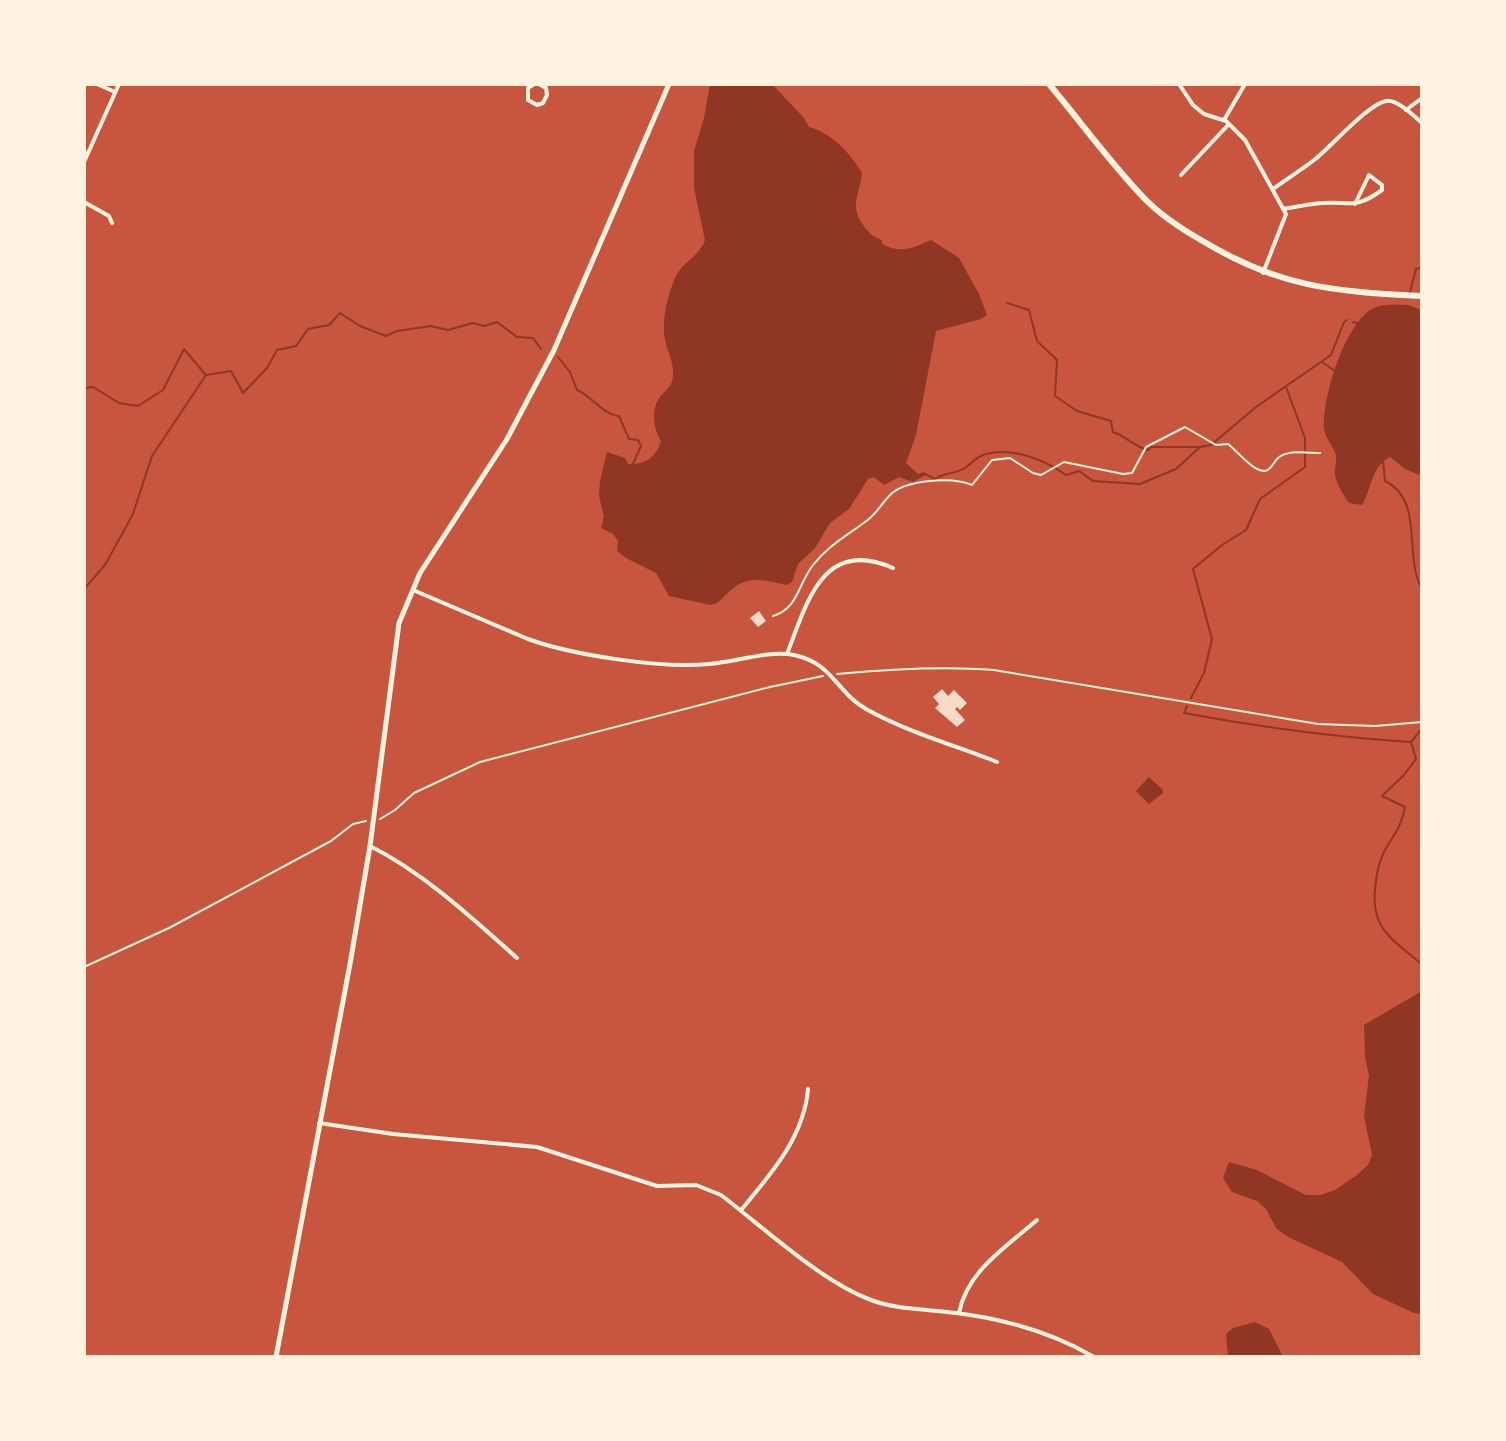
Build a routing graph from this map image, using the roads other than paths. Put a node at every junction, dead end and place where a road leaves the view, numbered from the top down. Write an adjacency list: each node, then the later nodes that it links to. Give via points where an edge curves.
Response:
1 (97, 84): 8 (street)
2 (119, 84): 8 (street)
3 (538, 84): 3 (street, via 528,88 527,98 537,105 547,95)
4 (669, 84): 23 (street, via 554,350 507,439)
5 (1049, 84): 20 (main road, via 1156,209)
6 (1179, 84): 11 (street, via 1204,114)
7 (1245, 84): 11 (street)
8 (115, 92): 13 (street)
9 (1422, 98): 10 (street)
10 (1406, 110): 12 (street); 15 (street, via 1389,100 1377,105)
11 (1226, 122): 14 (street); 15 (street, via 1245,140)
12 (1422, 123)
13 (84, 162)
14 (1181, 175)
15 (1273, 189): 18 (street)
16 (84, 202): 19 (street)
17 (1355, 204): 17 (street, via 1382,190 1382,185 1369,175); 18 (street)
18 (1283, 209): 20 (street, via 1284,223)
19 (112, 223)
20 (1263, 273): 21 (main road, via 1332,290)
21 (1418, 296)
22 (893, 568): 24 (street, via 860,558 832,569 811,593)
23 (411, 589): 24 (street, via 528,639 578,652 684,665); 26 (street, via 399,623)
24 (787, 654): 25 (street, via 809,659 832,675 862,707)
25 (997, 762)
26 (370, 846): 27 (street, via 433,888); 29 (street)
27 (517, 958)
28 (808, 1089): 30 (street, via 797,1133)
29 (319, 1123): 30 (street, via 537,1147 657,1186 700,1186); 33 (street)
30 (741, 1210): 32 (street, via 848,1290 880,1303)
31 (1037, 1220): 32 (street, via 977,1273)
32 (959, 1313): 34 (street, via 1044,1332)
33 (276, 1357)
34 (1094, 1357)

